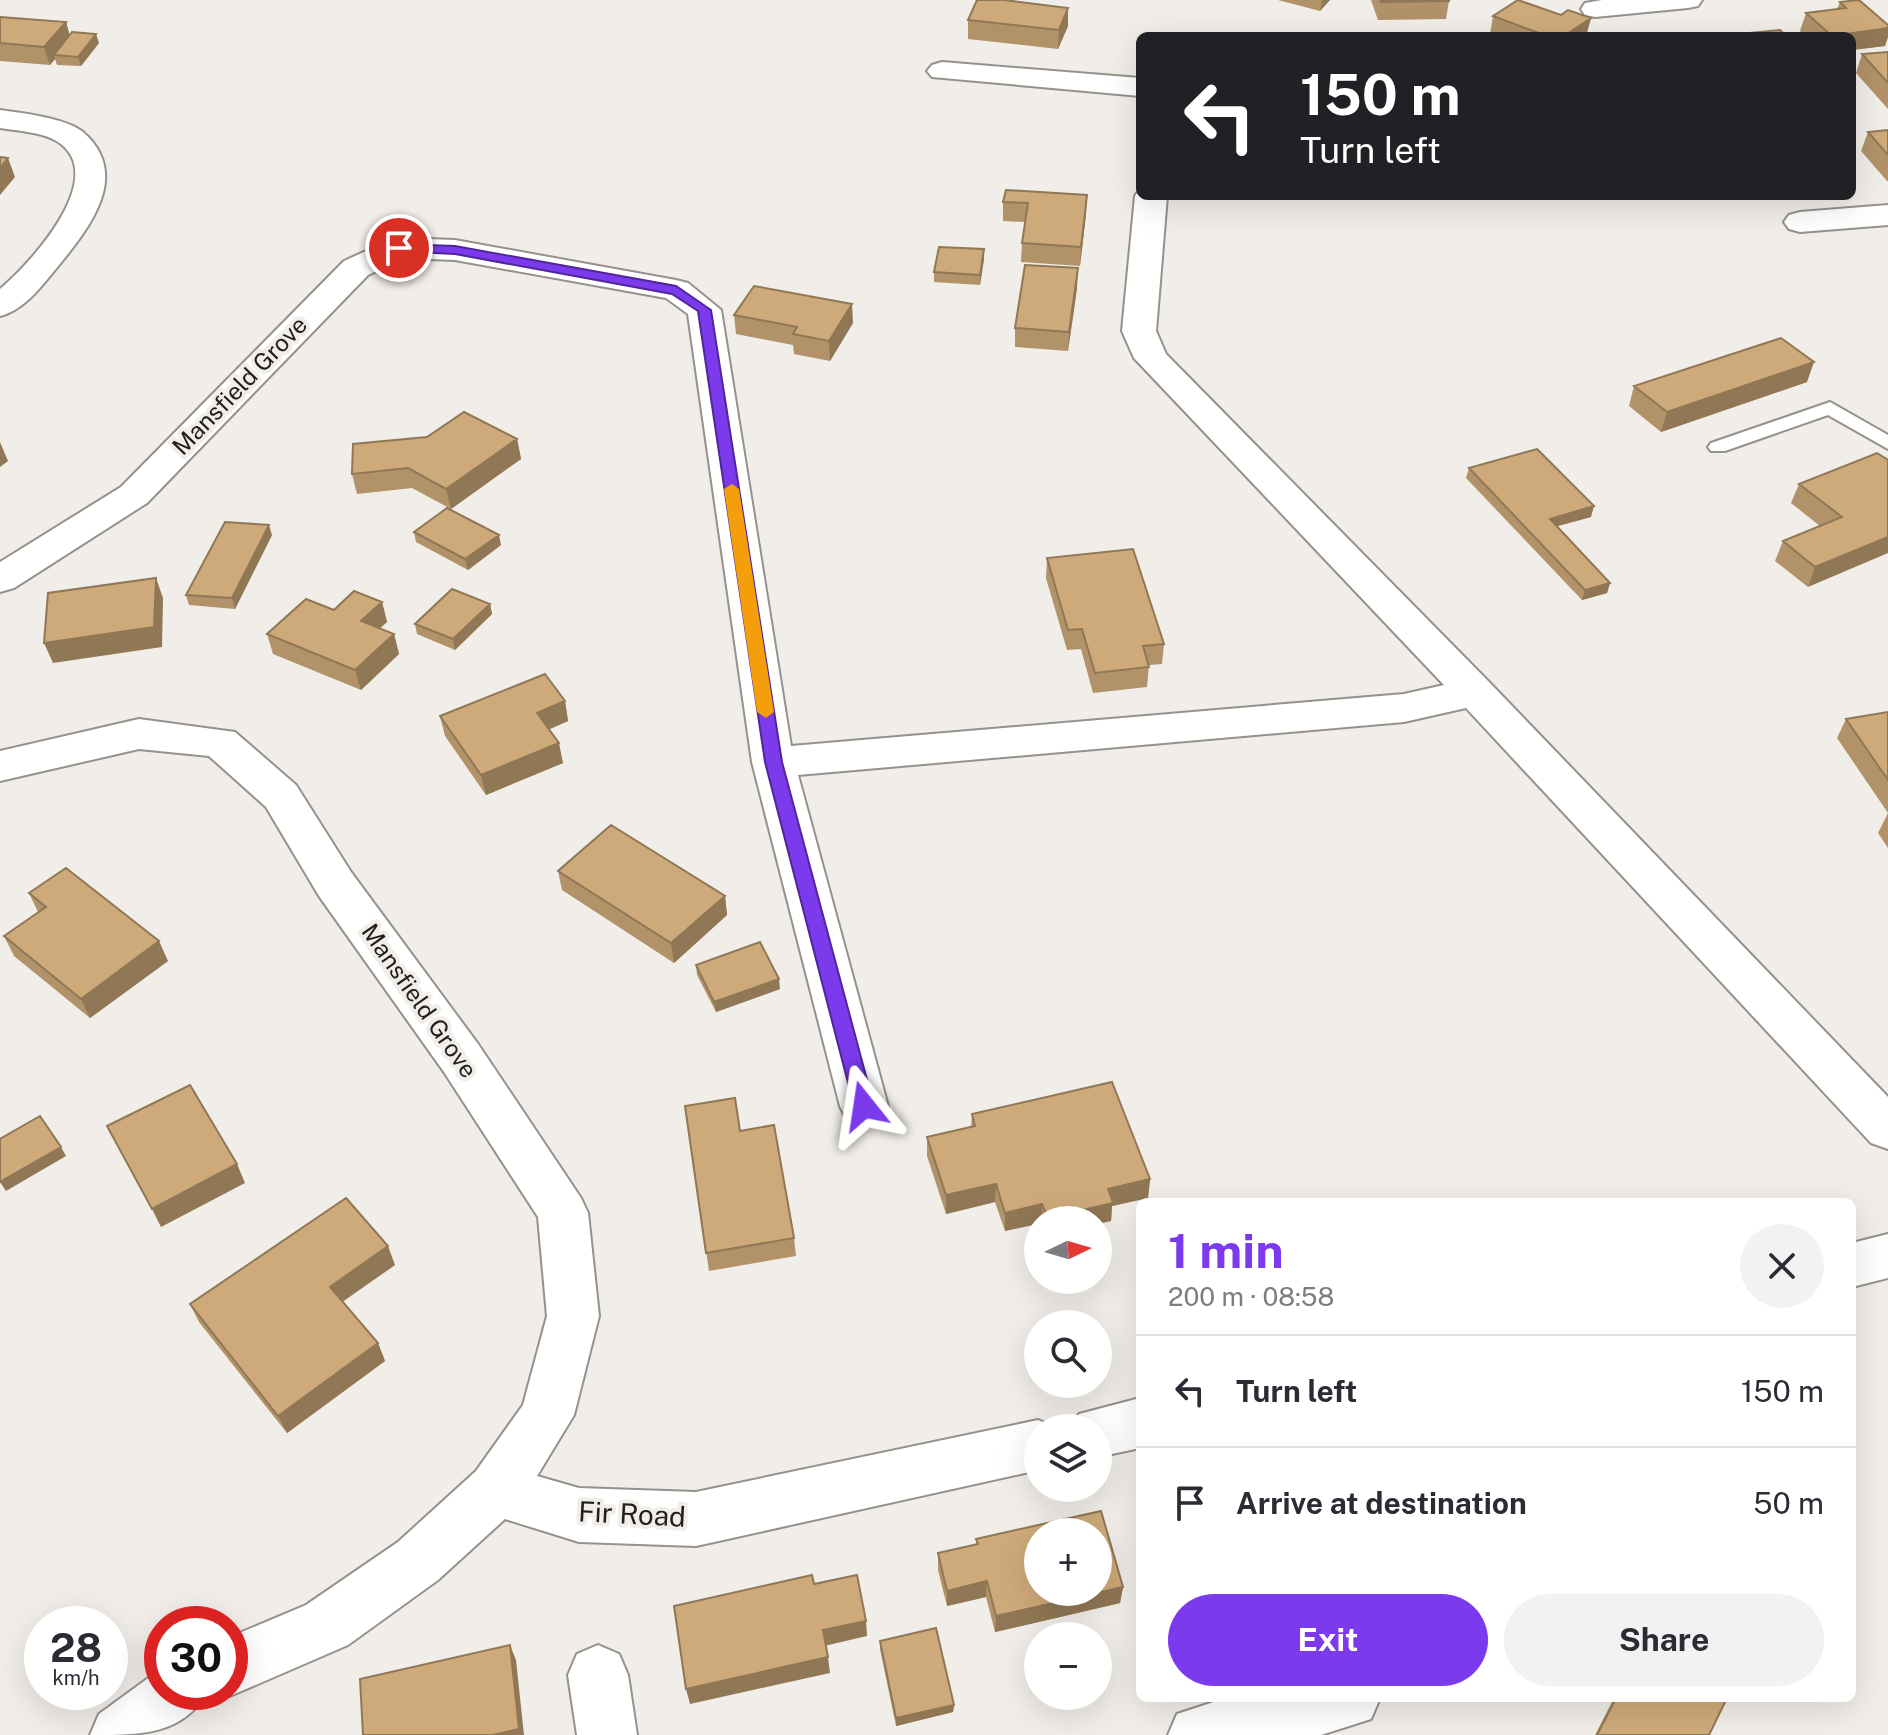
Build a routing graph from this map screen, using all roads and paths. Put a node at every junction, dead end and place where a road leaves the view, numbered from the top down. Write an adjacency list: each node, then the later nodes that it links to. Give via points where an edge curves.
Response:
1 (1688, 0): 2 (street)
2 (1595, 9)
3 (942, 71): 4 (street)
4 (1136, 87)
5 (0, 119): 9 (street, via 71,137 91,164 90,192 61,242)
6 (1151, 200): 13 (street, via 1139,331 1151,358)
7 (1888, 215): 8 (street)
8 (1800, 222)
9 (0, 306)
10 (1888, 443): 11 (lane, via 1830,408)
11 (1718, 447)
12 (0, 579): 14 (street, Mansfield Grove, via 134,495 356,268 399,248 455,250 676,290 704,310)
13 (1475, 692): 14 (street, via 1404,708); 17 (street)
14 (773, 762): 16 (street)
15 (0, 766): 23 (street, Mansfield Grove, via 139,734 220,742 281,796 335,884 461,1058 563,1213 573,1316 547,1415)
16 (864, 1106)
17 (1888, 1129)
18 (1888, 1256): 19 (street)
19 (1856, 1264)
20 (1136, 1424): 21 (street)
21 (1112, 1429)
22 (1024, 1448): 23 (street, Fir Road, via 696,1519 579,1515)
23 (496, 1490): 24 (street, via 418,1561 327,1625)
24 (248, 1659)
25 (598, 1675): 30 (street)
26 (1326, 1702): 28 (street)
27 (153, 1710): 29 (street)
28 (1213, 1721)
29 (120, 1735)
30 (607, 1735)

